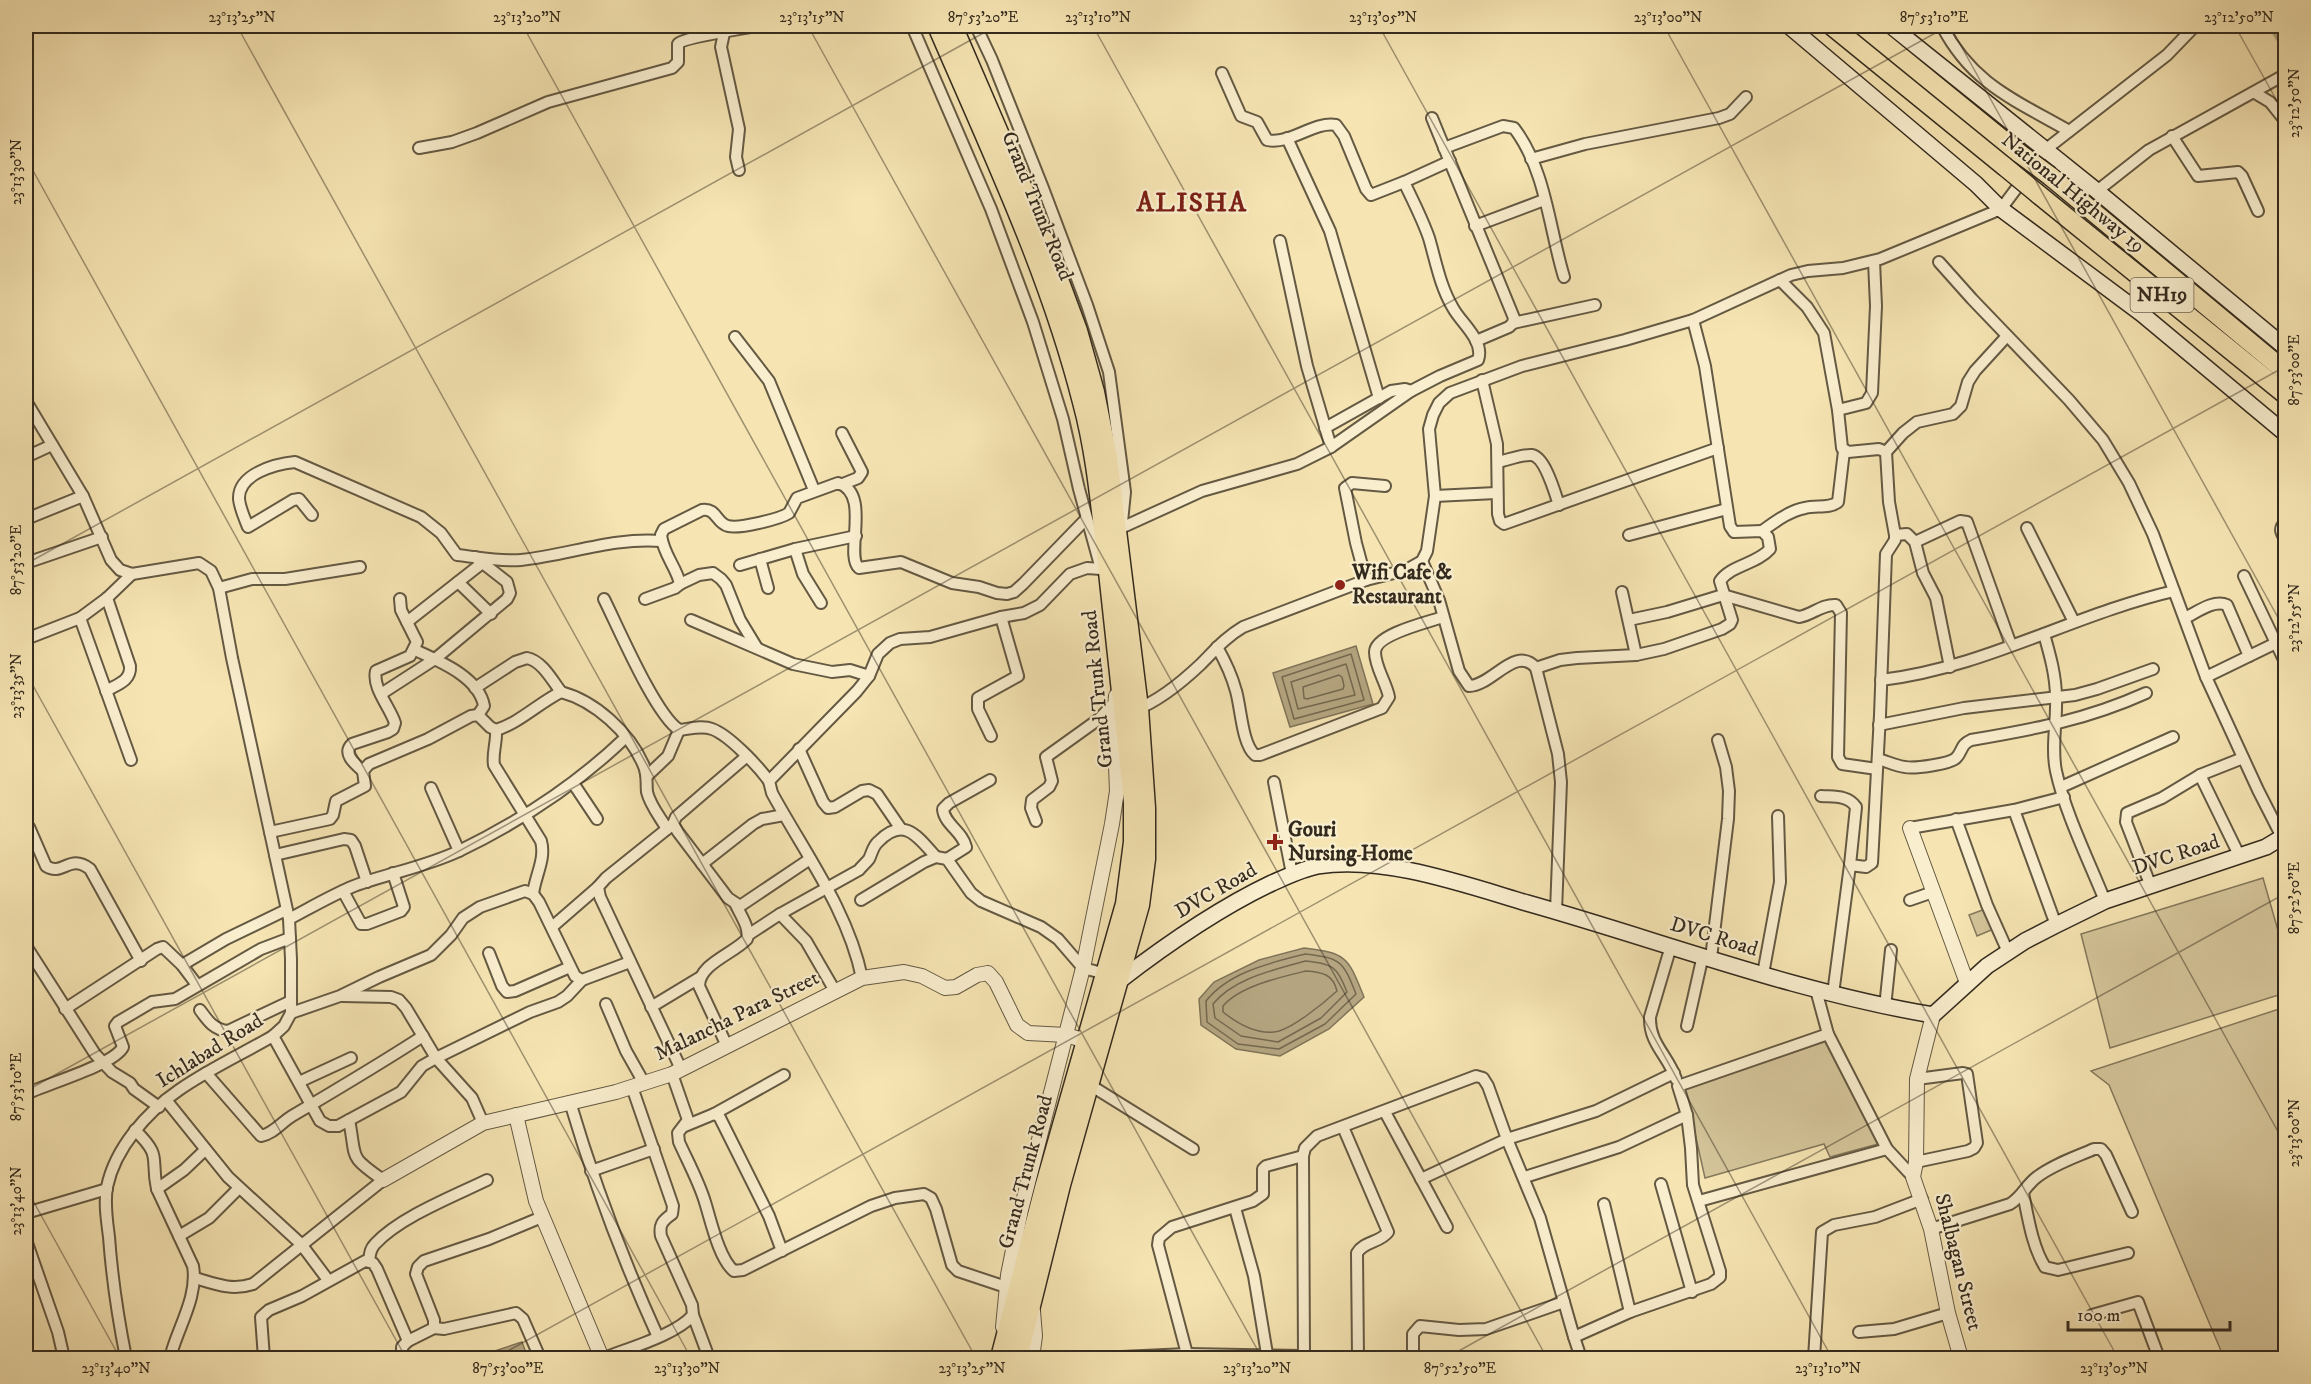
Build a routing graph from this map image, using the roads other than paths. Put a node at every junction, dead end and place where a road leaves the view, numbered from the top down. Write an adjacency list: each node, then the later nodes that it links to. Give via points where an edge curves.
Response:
1 (756, 26): 12 (street)
2 (912, 26): 73 (street, via 991,209 1033,322 1063,419)
3 (937, 26): 107 (highway, Grand Trunk Road, via 1028,239 1083,403 1094,459)
4 (953, 26): 80 (highway, Grand Trunk Road, via 1038,223 1078,331 1095,392)
5 (976, 26): 80 (street, via 1067,251 1109,372 1125,492)
6 (1789, 26): 31 (main road)
7 (1832, 26): 49 (highway, National Highway 19 / NH19, bridge)
8 (1863, 26): 46 (highway, NH19, bridge)
9 (1891, 26): 24 (main road)
10 (1942, 26): 19 (street, via 1977,75)
11 (2195, 26): 19 (street, via 2167,55)
12 (724, 33): 22 (street, via 681,41 678,62 672,68 548,102 452,142); 27 (street, via 721,47 739,129)
13 (1222, 73): 21 (street, via 1240,116 1257,122 1267,140)
14 (2286, 74): 15 (street)
15 (2260, 90): 18 (street); 20 (street)
16 (1746, 98): 25 (street, via 1730,114 1719,118 1585,144)
17 (1432, 118): 23 (street)
18 (2286, 122)
19 (2069, 131): 24 (street)
20 (2172, 136): 29 (street); 32 (street, via 2198,176 2238,172)
21 (1287, 138): 28 (street, via 1336,125 1368,193 1375,195); 50 (street, via 1330,231)
22 (419, 148)
23 (1444, 148): 25 (street, via 1509,126 1518,134); 26 (street)
24 (2045, 150): 29 (main road); 31 (street)
25 (1531, 159): 30 (street)
26 (1450, 161): 28 (street); 33 (street)
27 (739, 170)
28 (1404, 182): 44 (street, via 1424,222 1446,296)
29 (2097, 190): 45 (main road)
30 (1545, 200): 33 (street); 37 (street)
31 (2001, 209): 35 (street); 55 (main road, via 2142,314)
32 (2258, 211)
33 (1475, 226): 41 (street, via 1512,311)
34 (1280, 241): 53 (street)
35 (1874, 261): 38 (street, via 1808,271); 52 (street, via 1877,290 1872,393 1866,403)
36 (1939, 262): 42 (street)
37 (1564, 277)
38 (1780, 280): 40 (street); 52 (street, via 1807,307 1824,333)
39 (1595, 305): 41 (street)
40 (1693, 320): 47 (street); 58 (street)
41 (1513, 323): 44 (street)
42 (2007, 336): 60 (street, via 1975,371 1961,406 1953,414 1917,422); 100 (street, via 2103,440 2129,483)
43 (735, 337): 65 (street, via 769,381)
44 (1476, 341): 48 (street, via 1478,360)
45 (2286, 348)
46 (2286, 372)
47 (1482, 380): 62 (street); 68 (street, via 1450,393 1432,415 1429,429)
48 (1411, 391): 50 (street, via 1398,388); 57 (street)
49 (2286, 395)
50 (1379, 398): 53 (street)
51 (26, 401): 56 (street)
52 (1838, 410): 59 (street)
53 (1325, 428): 57 (street)
54 (842, 432): 63 (street, via 862,472)
55 (2286, 434)
56 (52, 445): 61 (street); 67 (street)
57 (1331, 447): 80 (street, via 1296,464 1202,491)
58 (1718, 448): 69 (street); 70 (street)
59 (1844, 451): 60 (street); 76 (street, via 1838,502 1793,512)
60 (1886, 452): 78 (street)
61 (26, 457)
62 (1498, 462): 66 (street); 69 (street, via 1532,455 1538,458)
63 (843, 484): 65 (street); 79 (street, via 854,503)
64 (1385, 486): 95 (street, via 1352,483 1346,488)
65 (814, 490): 83 (street, via 797,498 784,517 732,526 721,522 715,512 702,510 664,529)
66 (1496, 493): 68 (street); 69 (street, via 1498,514 1504,524)
67 (83, 496): 72 (street); 81 (street)
68 (1434, 496): 88 (street, via 1427,551)
69 (1560, 505)
70 (1727, 508): 76 (street, via 1734,532); 77 (street)
71 (312, 515): 87 (street, via 299,499 293,500 248,527 239,502 240,492 244,483 261,472 295,462 421,518 441,533 457,555)
72 (26, 519)
73 (1086, 519): 79 (street, via 1023,584 1007,594 952,583 901,562 859,568 853,559); 92 (street)
74 (2286, 522): 82 (street, via 2280,530)
75 (2027, 528): 117 (street)
76 (1762, 531): 102 (street, via 1768,537 1770,549 1723,578)
77 (1629, 535)
78 (1895, 535): 84 (street, via 1907,534); 134 (street, via 1886,554)
79 (856, 536): 85 (street)
80 (1120, 536): 141 (highway, Grand Trunk Road)
81 (102, 537): 89 (street); 93 (street, via 111,560 120,570)
82 (2286, 541)
83 (662, 542): 87 (street, via 632,539 518,560); 97 (street)
84 (1915, 542): 121 (street, via 1960,521 1967,522); 129 (street, via 1923,573 1936,598)
85 (795, 549): 86 (street); 108 (street, via 802,574)
86 (760, 559): 90 (street); 99 (street)
87 (478, 560): 96 (street); 109 (street, via 507,582 510,592)
88 (1422, 561): 95 (street, via 1406,570); 111 (street)
89 (26, 563)
90 (740, 565)
91 (360, 567): 98 (street, via 285,579 245,580)
92 (1101, 569): 107 (street); 110 (street, via 1079,569 1032,610)
93 (132, 574): 98 (street, via 199,563 211,571); 103 (street)
94 (2244, 576): 120 (street)
95 (1365, 580): 122 (street, via 1244,627)
96 (458, 582): 109 (street); 116 (street)
97 (680, 584): 106 (street); 123 (street, via 713,573 721,579)
98 (219, 588): 177 (street, Ichlabad Road)
99 (768, 588)
100 (2174, 591): 113 (street); 117 (street)
101 (1622, 592): 115 (street)
102 (1723, 594): 115 (street); 125 (street, via 1731,616 1726,626); 155 (street, via 1799,617 1830,605 1839,607 1838,757 1842,764)
103 (107, 598): 112 (street); 136 (street, via 130,674)
104 (400, 599): 116 (street)
105 (604, 599): 146 (street, via 656,702 671,725)
106 (645, 599)
107 (1111, 600): 141 (highway, Grand Trunk Road)
108 (821, 603)
109 (491, 614): 127 (street)
110 (1001, 616): 132 (street, via 954,632 890,642 878,654); 147 (street, via 1018,676 978,698 978,709)
111 (1443, 617): 122 (street, via 1379,643 1375,653 1389,697 1382,708 1260,755 1255,755 1247,745 1236,689); 130 (street, via 1459,671 1469,686 1477,686 1524,659)
112 (80, 618): 119 (street); 136 (street)
113 (2184, 618): 126 (street, via 2222,602 2227,605); 133 (street)
114 (692, 620): 123 (street)
115 (1629, 620): 125 (street)
116 (407, 622): 124 (street, via 417,642)
117 (2074, 622): 118 (street)
118 (2044, 634): 121 (street); 140 (street)
119 (26, 639)
120 (2276, 643): 126 (street); 128 (street)
121 (2011, 645): 129 (street)
122 (1217, 647): 141 (street, via 1183,680)
123 (757, 649): 132 (street, via 814,670 850,670)
124 (415, 650): 127 (street); 139 (street, via 405,660 376,671)
125 (1636, 655): 130 (street, via 1560,660)
126 (2249, 656): 133 (street)
127 (435, 659): 135 (street); 139 (street)
128 (2286, 664)
129 (1950, 667): 134 (street)
130 (1536, 668): 199 (street, via 1558,754 1561,782)
131 (2153, 669): 140 (street, via 2097,689)
132 (869, 676): 151 (street)
133 (2206, 677): 153 (street)
134 (1881, 680): 143 (street)
135 (475, 688): 137 (street, via 526,658 536,661); 142 (street, via 484,706)
136 (106, 690): 154 (street)
137 (561, 692): 145 (street); 149 (street, via 596,709 616,724)
138 (2146, 693): 144 (street)
139 (381, 694): 156 (street, via 395,723 388,732 349,748 351,759)
140 (2056, 697): 143 (street, via 1964,708); 144 (street)
141 (1126, 708): 172 (street, via 1099,719 1046,758 1052,781 1032,800); 216 (street, via 1116,802); 220 (highway, Grand Trunk Road, via 1146,808 1146,859 1140,905)
142 (478, 715): 145 (street); 156 (street, via 369,764)
143 (1879, 725): 155 (street)
144 (2055, 725): 155 (street, via 1971,740 1960,747 1955,759 1943,762 1904,767); 164 (street, via 2056,771)
145 (496, 730): 167 (street, via 495,765)
146 (679, 730): 152 (street, via 711,728); 158 (street, via 668,756)
147 (991, 736)
148 (2173, 736): 164 (street)
149 (626, 738): 158 (street, via 643,762); 162 (street)
150 (1718, 740): 211 (street, via 1726,767 1728,819)
151 (799, 749): 160 (street); 176 (street, via 828,808 869,790 877,794)
152 (747, 756): 160 (street); 174 (street)
153 (2243, 758): 157 (street); 178 (street)
154 (131, 760)
155 (1877, 764): 185 (street, via 1872,863 1866,867)
156 (363, 771): 177 (street, via 365,786 336,801 330,819)
157 (2200, 775): 181 (street); 189 (street, via 2127,813 2126,822)
158 (647, 776): 174 (street, via 651,803)
159 (990, 780): 182 (street, via 943,809 966,847)
160 (770, 781): 168 (street)
161 (1274, 782): 187 (street)
162 (573, 783): 167 (street); 170 (street)
163 (430, 788): 179 (street)
164 (2062, 792): 166 (street); 197 (street)
165 (1821, 796): 185 (street, via 1846,798 1856,807)
166 (2014, 810): 171 (street); 202 (street)
167 (524, 814): 179 (street); 194 (street, via 543,849)
168 (784, 815): 183 (street); 184 (street, via 753,824)
169 (1778, 816): 217 (street, via 1780,882)
170 (597, 819)
171 (1956, 819): 175 (street); 209 (street)
172 (1036, 821)
173 (29, 827): 212 (street, via 46,866 57,869 82,863 90,869)
174 (670, 827): 184 (street); 190 (street)
175 (1910, 828): 193 (street)
176 (902, 829): 182 (street, via 913,832); 191 (street, via 876,843 859,870)
177 (270, 832): 180 (street, Ichlabad Road)
178 (2284, 839): 181 (main road, DVC Road)
179 (459, 851): 186 (street)
180 (275, 855): 188 (street, via 351,840); 201 (street, Ichlabad Road)
181 (2240, 857): 189 (main road, DVC Road)
182 (941, 858): 195 (street); 216 (street, via 981,901 1041,927 1058,939)
183 (810, 859): 191 (street); 198 (street, via 745,904)
184 (702, 864): 198 (street)
185 (1850, 865): 226 (street)
186 (393, 873): 188 (street); 192 (street, via 404,907 367,924 356,919)
187 (1292, 874): 199 (main road, DVC Road, via 1346,863 1383,867 1448,880); 220 (main road, DVC Road, via 1251,893)
188 (367, 882): 192 (street)
189 (2150, 885): 197 (main road, DVC Road)
190 (598, 887): 203 (street); 213 (street)
191 (827, 888): 200 (street); 219 (street)
192 (343, 891): 201 (street)
193 (1933, 892): 196 (street); 222 (street)
194 (533, 894): 203 (street); 227 (street, via 514,893 480,907 463,918 431,955)
195 (861, 900)
196 (1910, 900)
197 (2105, 901): 202 (main road, DVC Road)
198 (736, 905): 204 (street)
199 (1556, 911): 207 (main road, DVC Road)
200 (780, 914): 204 (street); 225 (street, via 807,941)
201 (287, 915): 205 (street, Ichlabad Road); 214 (street, via 247,928)
202 (2056, 925): 209 (main road, DVC Road)
203 (552, 927): 215 (street)
204 (748, 935): 218 (street, via 745,942)
205 (290, 938): 223 (street, via 261,948); 228 (street, Ichlabad Road)
206 (26, 946): 232 (street)
207 (1671, 946): 211 (main road, DVC Road); 248 (street, via 1650,1029)
208 (1891, 950): 231 (street)
209 (2008, 952): 222 (main road, DVC Road)
210 (489, 953): 215 (street, via 507,992)
211 (1707, 956): 217 (main road, DVC Road); 236 (street)
212 (141, 961): 214 (street, via 163,947); 232 (street)
213 (630, 962): 221 (street); 230 (street)
214 (182, 965): 223 (street)
215 (570, 968): 221 (street)
216 (1083, 968): 220 (street); 238 (street)
217 (1763, 974): 224 (main road, DVC Road)
218 (699, 978): 230 (street); 242 (street, via 699,986)
219 (862, 978): 225 (street, Malancha Para Street); 238 (street, Malancha Para Street, via 904,972 945,988 988,974 1017,1025 1028,1033)
220 (1113, 978): 241 (highway, Grand Trunk Road)
221 (582, 980): 244 (street, via 558,1002)
222 (1967, 983): 235 (main road, DVC Road)
223 (197, 985): 245 (street, via 169,1001 152,1002 118,1022 115,1031 123,1047)
224 (1816, 990): 226 (main road, DVC Road); 237 (street)
225 (834, 991): 242 (street, Malancha Para Street)
226 (1833, 994): 231 (main road, DVC Road)
227 (340, 996): 234 (street); 240 (street, via 399,1000)
228 (291, 1000): 233 (street, via 228,1031 210,1024); 234 (street, Ichlabad Road)
229 (606, 1004): 252 (street)
230 (651, 1007): 246 (street)
231 (1885, 1007): 235 (main road, DVC Road)
232 (65, 1009): 245 (street)
233 (200, 1010)
234 (291, 1013): 239 (street, Ichlabad Road)
235 (1933, 1015): 250 (street)
236 (1687, 1026)
237 (1828, 1034): 254 (street); 271 (street)
238 (1066, 1035): 241 (street, Malancha Para Street); 303 (street, via 1021,1210)
239 (273, 1036): 247 (street, Ichlabad Road); 251 (street)
240 (423, 1036): 244 (street); 258 (street)
241 (1094, 1042): 253 (highway, Grand Trunk Road); 316 (highway, Grand Trunk Road, via 1044,1188)
242 (727, 1046): 246 (street, Malancha Para Street)
243 (351, 1058): 251 (street)
244 (436, 1058): 263 (street, via 422,1066 401,1092); 264 (street, via 467,1092)
245 (103, 1064): 255 (street); 257 (street)
246 (676, 1071): 252 (street, Malancha Para Street); 265 (street, via 688,1120)
247 (206, 1073): 257 (street, Ichlabad Road); 258 (street, via 261,1136)
248 (1674, 1073): 254 (street); 268 (street, via 1596,1111)
249 (783, 1075): 260 (street)
250 (1917, 1079): 274 (street); 274 (street, via 1967,1074 1977,1143 1968,1151)
251 (299, 1082): 258 (street)
252 (638, 1085): 256 (street, Malancha Para Street); 269 (street)
253 (1090, 1085): 270 (street); 305 (highway, Grand Trunk Road)
254 (1678, 1086): 262 (street)
255 (26, 1094)
256 (570, 1102): 261 (street, Malancha Para Street); 275 (street)
257 (162, 1104): 267 (street, Ichlabad Road); 272 (street)
258 (311, 1105): 263 (street, via 320,1121 329,1126)
259 (1386, 1112): 266 (street); 268 (street, via 1476,1076 1488,1086); 278 (street)
260 (714, 1114): 265 (street); 298 (street, via 719,1116 762,1201)
261 (516, 1115): 264 (street, Malancha Para Street); 292 (street)
262 (1687, 1116): 276 (street, via 1619,1147); 287 (street, via 1693,1185)
263 (349, 1120): 279 (street, via 352,1153 363,1167)
264 (483, 1123): 279 (street, Malancha Para Street)
265 (685, 1126): 298 (street, via 678,1133 679,1142 731,1269 738,1272)
266 (1343, 1127): 273 (street, via 1310,1141); 332 (street, via 1388,1232 1357,1253)
267 (135, 1131): 283 (street, Ichlabad Road, via 112,1170); 284 (street, via 152,1147)
268 (1507, 1139): 276 (street); 278 (street)
269 (654, 1149): 275 (street); 309 (street, via 673,1206 672,1214 660,1227 661,1236)
270 (1193, 1149)
271 (1887, 1149): 277 (street); 287 (street)
272 (205, 1150): 282 (street); 284 (street)
273 (1303, 1156): 289 (street, via 1266,1166 1262,1174 1263,1194); 320 (street)
274 (1916, 1162): 277 (street)
275 (591, 1171): 313 (street, via 624,1261)
276 (1525, 1177): 306 (street)
277 (1913, 1177): 286 (street, Shalbagan Street)
278 (1421, 1179): 293 (street)
279 (382, 1180): 297 (street)
280 (487, 1180): 300 (street, via 387,1234 370,1251)
281 (1661, 1184): 304 (street)
282 (239, 1188): 295 (street, via 209,1218); 297 (street)
283 (107, 1189): 290 (street); 322 (street, Ichlabad Road, via 114,1289)
284 (158, 1189): 295 (street)
285 (2023, 1193): 291 (street, via 2028,1184 2050,1169 2101,1149); 294 (street, via 2010,1204); 299 (street, via 2045,1267 2058,1270)
286 (1922, 1199): 294 (street, Shalbagan Street); 337 (street, via 1822,1232)
287 (1699, 1201): 304 (street, via 1720,1277)
288 (1604, 1204): 307 (street)
289 (1235, 1208): 317 (street, via 1172,1227 1159,1238); 318 (street, via 1254,1276)
290 (26, 1212)
291 (2132, 1212)
292 (542, 1218): 311 (street, via 424,1261 418,1267 416,1274); 327 (street)
293 (1447, 1227)
294 (1931, 1229): 308 (street, Shalbagan Street)
295 (179, 1236): 301 (street)
296 (26, 1243): 321 (street)
297 (301, 1244): 301 (street, via 253,1284 230,1288); 302 (street)
298 (782, 1251): 303 (street, via 871,1206 924,1194 936,1209 952,1265 958,1271)
299 (2128, 1253)
300 (369, 1261): 302 (street); 315 (street, via 377,1269)
301 (195, 1278): 323 (street)
302 (328, 1280): 324 (street, via 261,1317)
303 (1006, 1287): 316 (street)
304 (1692, 1292): 307 (street)
305 (1032, 1302): 329 (highway, Grand Trunk Road); 330 (street)
306 (1564, 1302): 314 (street); 333 (street, via 1486,1329 1420,1326 1413,1334)
307 (1630, 1312): 314 (street)
308 (1948, 1313): 312 (street, via 1894,1329); 338 (street, Shalbagan Street)
309 (693, 1315): 313 (street); 328 (street)
310 (2092, 1315): 339 (street, via 2138,1302)
311 (434, 1328): 315 (street); 326 (street, via 516,1312 523,1319)
312 (1859, 1332)
313 (658, 1337): 327 (street)
314 (1575, 1337): 334 (street)
315 (408, 1341): 325 (street, via 402,1347)
316 (1001, 1353)
317 (1187, 1354): 319 (street); 331 (street)
318 (1267, 1354): 319 (street); 320 (street)
319 (1216, 1356)
320 (1304, 1357)
321 (64, 1359)
322 (126, 1359)
323 (173, 1359)
324 (264, 1359)
325 (402, 1359)
326 (540, 1359)
327 (603, 1359)
328 (709, 1359)
329 (1018, 1359)
330 (1032, 1359)
331 (1099, 1359)
332 (1358, 1359)
333 (1413, 1359)
334 (1581, 1359)
335 (1629, 1359): 336 (street)
336 (1638, 1359)
337 (1814, 1359)
338 (1961, 1359)
339 (2159, 1359)

